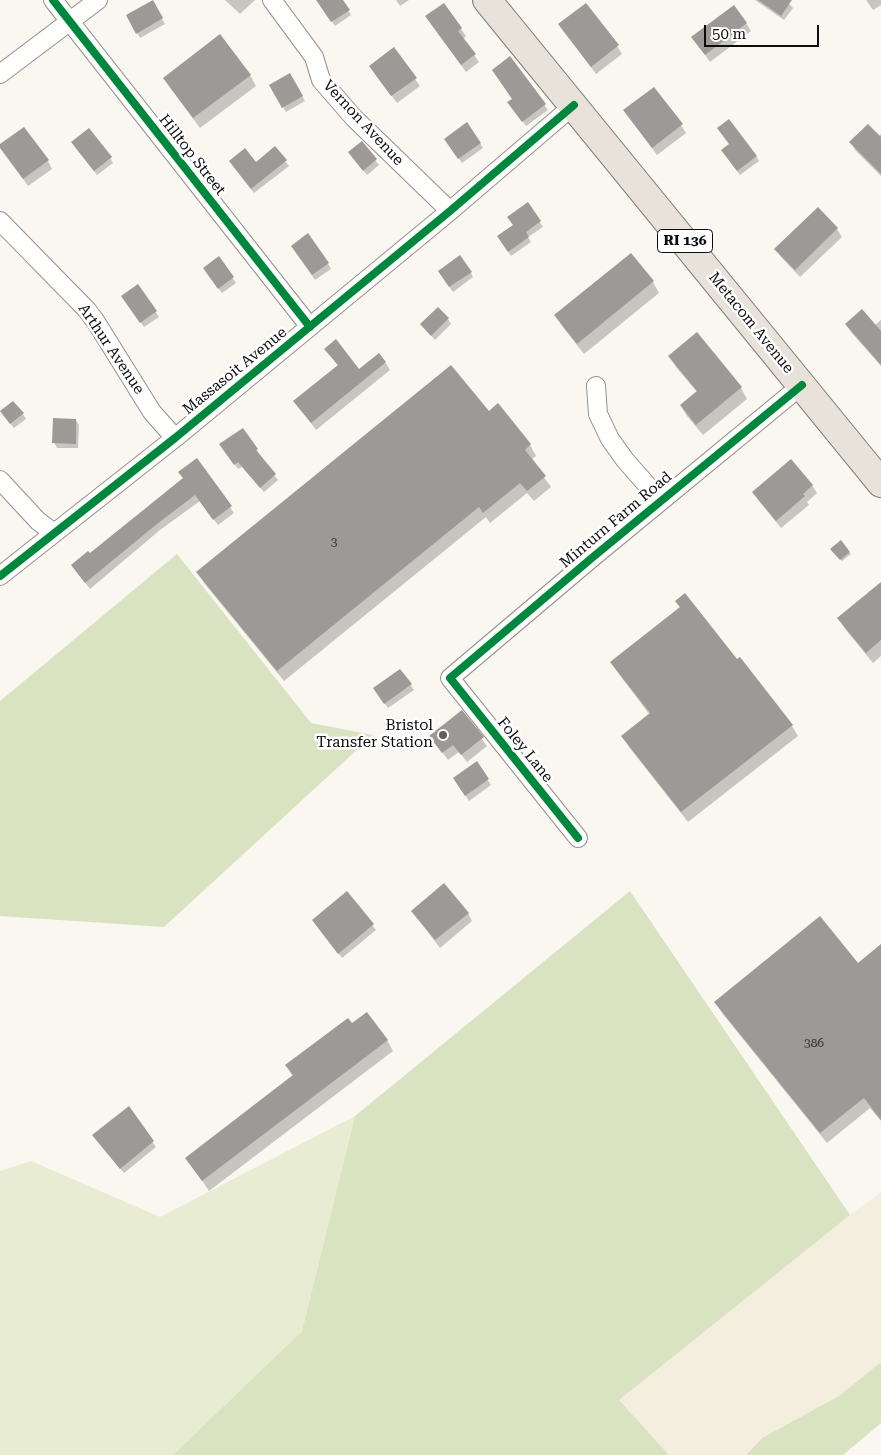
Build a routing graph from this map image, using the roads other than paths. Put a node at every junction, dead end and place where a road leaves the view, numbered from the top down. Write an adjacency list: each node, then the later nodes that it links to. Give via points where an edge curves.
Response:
1 (53, 0): 5 (street, Hilltop Street)
2 (98, 0): 5 (street)
3 (272, 0): 8 (street, Vernon Avenue, via 314,57 320,80 354,118)
4 (487, 0): 7 (main road, Metacom Avenue / RI 136)
5 (70, 22): 6 (street); 10 (street, Hilltop Street)
6 (0, 74)
7 (574, 105): 8 (street, Massasoit Avenue); 11 (main road, Metacom Avenue / RI 136)
8 (450, 211): 10 (street, Massasoit Avenue)
9 (0, 221): 13 (street, Arthur Avenue, via 87,310 152,412)
10 (310, 327): 13 (street, Massasoit Avenue)
11 (802, 385): 15 (main road, Metacom Avenue / RI 136); 16 (street, Minturn Farm Road)
12 (596, 386): 16 (street, via 598,414 610,439)
13 (175, 438): 17 (street, Massasoit Avenue)
14 (0, 480): 17 (street, via 38,521)
15 (881, 483)
16 (661, 501): 19 (street, Minturn Farm Road)
17 (54, 533): 18 (street, Massasoit Avenue)
18 (0, 576)
19 (450, 678): 20 (street, Foley Lane)
20 (578, 838)

